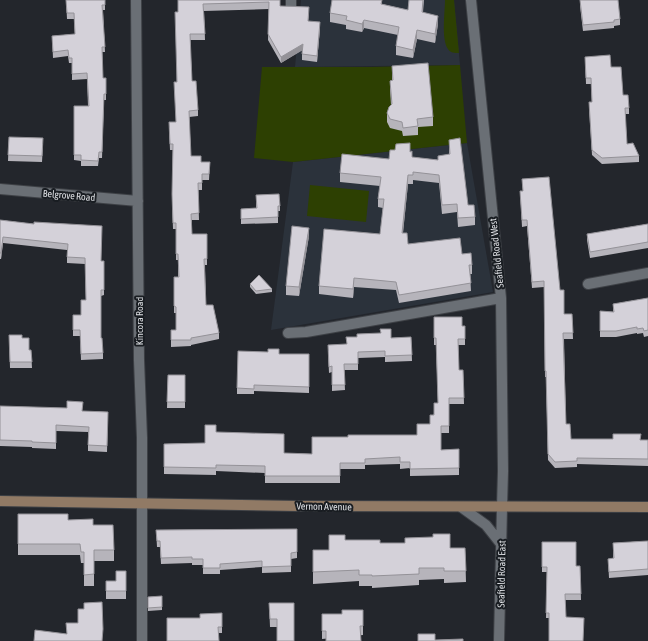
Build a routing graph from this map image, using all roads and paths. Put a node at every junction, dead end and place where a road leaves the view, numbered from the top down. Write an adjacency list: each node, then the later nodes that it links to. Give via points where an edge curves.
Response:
1 (136, 0): 4 (street, Kincora Road)
2 (471, 0): 7 (street, Seafield Road West)
3 (0, 189): 4 (street, Belgrove Road)
4 (138, 201): 10 (street, Kincora Road)
5 (648, 273): 6 (street)
6 (588, 284)
7 (501, 298): 8 (street); 12 (street, Seafield Road West)
8 (288, 333)
9 (0, 501): 10 (main road, Vernon Avenue)
10 (142, 503): 11 (main road, Vernon Avenue); 15 (street, Kincora Road)
11 (461, 507): 12 (main road, Vernon Avenue); 14 (street, via 486,525)
12 (502, 507): 13 (main road, Vernon Avenue); 14 (street, Seafield Road East)
13 (648, 507)
14 (501, 544): 16 (street, Seafield Road East)
15 (142, 641)
16 (499, 641)

